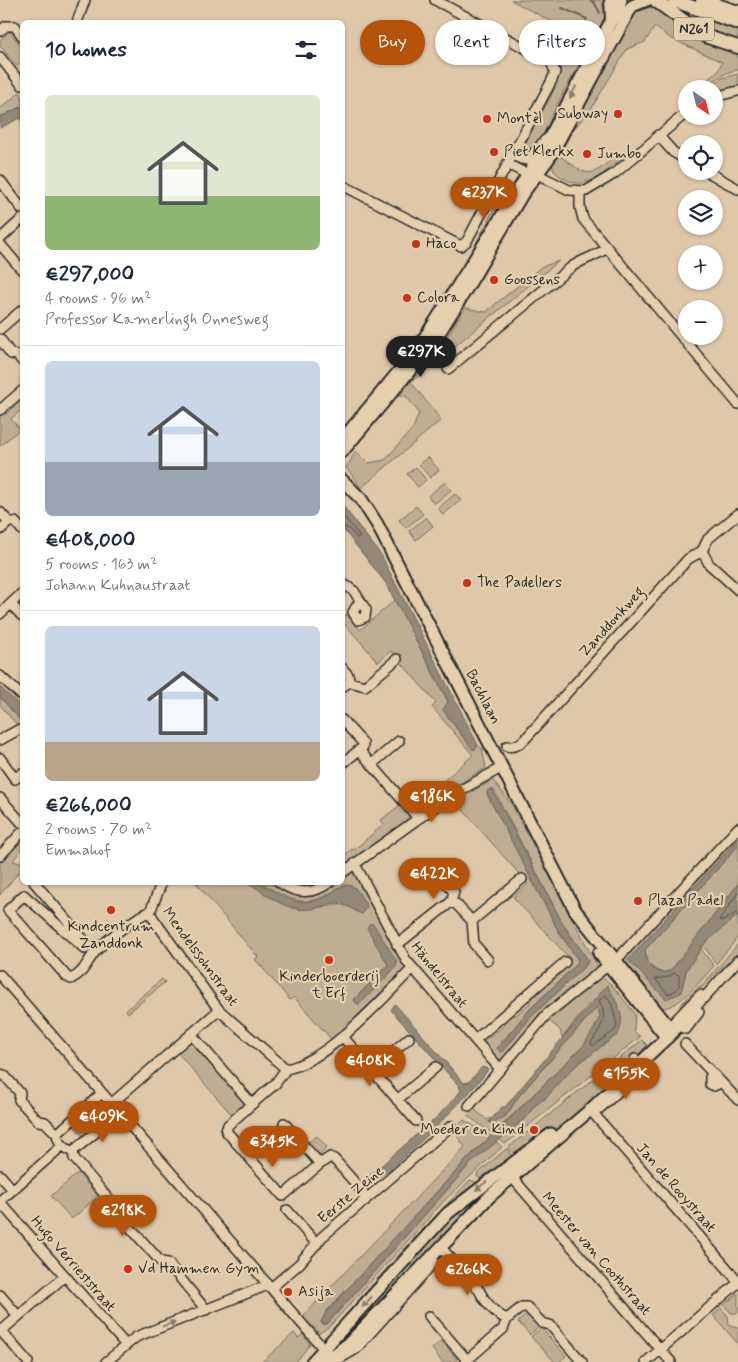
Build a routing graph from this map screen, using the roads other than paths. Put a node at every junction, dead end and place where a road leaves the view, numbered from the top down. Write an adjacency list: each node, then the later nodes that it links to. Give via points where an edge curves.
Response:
1 (85, 0): 9 (street)
2 (435, 0): 21 (street, via 555,66 556,72)
3 (611, 0): 8 (highway)
4 (702, 0): 7 (highway, N261)
5 (675, 1): 10 (highway, N261)
6 (639, 2): 8 (main road, via 618,12); 13 (highway, N261, via 705,36); 24 (main road)
7 (738, 12)
8 (612, 19): 19 (main road, one-way to 19)
9 (78, 20)
10 (738, 23)
11 (0, 31): 12 (street, via 6,26 15,26)
12 (20, 33)
13 (738, 47)
14 (0, 57): 15 (street)
15 (19, 73)
16 (738, 91): 17 (street)
17 (723, 95)
18 (678, 119): 20 (street)
19 (550, 135): 21 (street, via 528,160); 24 (main road)
20 (658, 135): 22 (street); 29 (street, via 601,184)
21 (512, 155): 23 (street)
22 (678, 155)
23 (507, 164): 24 (street); 27 (street, via 461,246)
24 (532, 171): 29 (street, via 569,190); 44 (main road, via 420,344); 45 (main road, via 523,194 432,344)
25 (0, 180): 30 (street)
26 (722, 180): 28 (street)
27 (345, 187)
28 (738, 189)
29 (580, 192): 34 (street, via 581,214)
30 (20, 206)
31 (20, 221): 32 (street)
32 (0, 239)
33 (0, 244): 35 (street)
34 (607, 248): 40 (street, via 596,257 570,268); 42 (street)
35 (20, 268)
36 (20, 312): 37 (street)
37 (0, 329)
38 (0, 339): 39 (street, via 11,354)
39 (20, 359)
40 (448, 369)
41 (20, 393): 43 (street)
42 (738, 404)
43 (0, 410)
44 (345, 436)
45 (345, 448)
46 (345, 475): 48 (main road, Bachlaan)
47 (345, 483): 48 (main road, Bachlaan)
48 (360, 499): 75 (main road, Bachlaan, via 382,533)
49 (0, 512): 51 (street)
50 (738, 514): 53 (street, Zanddonkweg, via 708,539)
51 (16, 520): 52 (street)
52 (0, 530)
53 (702, 551): 55 (street, via 709,564); 70 (street, Zanddonkweg, via 688,559 536,727 520,743)
54 (345, 585): 57 (street, via 354,591)
55 (738, 590)
56 (20, 595): 58 (street)
57 (358, 602)
58 (11, 604): 59 (street); 60 (street)
59 (0, 614)
60 (20, 614)
61 (397, 659): 64 (street, via 365,686)
62 (345, 672): 64 (street, via 348,675)
63 (0, 676): 65 (street)
64 (346, 685)
65 (20, 694)
66 (345, 723): 71 (street, via 362,743)
67 (18, 730): 68 (street)
68 (0, 740)
69 (399, 740): 74 (street)
70 (507, 746)
71 (361, 748): 72 (street); 74 (street)
72 (345, 761)
73 (1, 764): 76 (street, via 15,779)
74 (372, 764): 78 (street)
75 (501, 768): 78 (street); 102 (main road, Bachlaan, via 576,910 578,922 587,938)
76 (20, 775)
77 (0, 798): 79 (street)
78 (418, 818): 83 (street)
79 (20, 821)
80 (738, 828): 102 (street, via 650,926)
81 (20, 834): 82 (street)
82 (0, 856)
83 (355, 864): 84 (street); 97 (street, Händelstraat)
84 (345, 871)
85 (438, 873): 93 (street, via 454,892)
86 (522, 879): 95 (street)
87 (34, 885): 92 (street)
88 (36, 885): 96 (street)
89 (161, 885): 94 (street, Mendelssohnstraat)
90 (283, 885): 91 (street, via 305,893)
91 (325, 885)
92 (24, 895): 94 (street, via 8,910 72,979 87,968 94,954 138,916); 96 (street)
93 (452, 902): 95 (street); 97 (street)
94 (150, 912): 106 (street, Mendelssohnstraat)
95 (472, 921): 100 (street, via 474,944)
96 (79, 939): 98 (street)
97 (397, 946): 103 (street, Händelstraat)
98 (87, 947)
99 (738, 959): 107 (street)
100 (488, 960)
101 (565, 962): 111 (street)
102 (611, 963): 107 (main road, Bachlaan); 116 (street, via 547,1014)
103 (413, 968): 109 (street); 111 (street, Händelstraat)
104 (738, 969): 107 (street, via 686,1029)
105 (0, 976): 119 (street)
106 (219, 1010): 108 (street); 115 (street, Mendelssohnstraat)
107 (670, 1031): 113 (main road)
108 (191, 1034): 122 (street); 123 (street)
109 (343, 1037): 115 (street, via 298,1066); 117 (street)
110 (409, 1038): 117 (street)
111 (474, 1040): 116 (street, Händelstraat)
112 (685, 1044): 121 (street)
113 (637, 1062): 126 (street, via 643,1069); 130 (main road); 133 (main road, via 590,1110)
114 (436, 1067): 120 (street)
115 (286, 1069): 123 (street, via 275,1084)
116 (500, 1069): 124 (street)
117 (371, 1070): 120 (street)
118 (0, 1074): 131 (street, via 20,1093 19,1100 38,1122 44,1122)
119 (102, 1093): 122 (street); 131 (street)
120 (397, 1100): 127 (street)
121 (738, 1100)
122 (111, 1104): 125 (street)
123 (252, 1104): 134 (street, via 225,1129 283,1196)
124 (469, 1106)
125 (119, 1113): 132 (street); 147 (street)
126 (593, 1113): 133 (street, via 537,1160); 146 (street, Jan de Rooystraat)
127 (416, 1121)
128 (284, 1123): 134 (street)
129 (451, 1126): 141 (street, Eerste Zeine)
130 (562, 1126): 133 (main road); 135 (main road)
131 (59, 1139): 132 (street); 138 (street)
132 (73, 1151): 149 (street, via 74,1158 118,1214 161,1262 168,1263)
133 (529, 1158): 137 (main road)
134 (320, 1164): 141 (street, via 330,1157 363,1192)
135 (496, 1174): 137 (street, via 504,1172); 156 (main road, one-way to 156, via 448,1213)
136 (0, 1175): 138 (street)
137 (511, 1176): 139 (main road); 155 (street, Meester van Coothstraat)
138 (13, 1190): 140 (street)
139 (490, 1196): 144 (street, via 490,1202); 156 (main road, via 363,1329)
140 (0, 1201): 145 (street, Hugo Verrieststraat)
141 (365, 1201): 143 (street, Eerste Zeine)
142 (287, 1210): 143 (street)
143 (317, 1244): 147 (street, Eerste Zeine, via 299,1264)
144 (444, 1251): 152 (street, via 500,1316); 156 (street, via 356,1348)
145 (64, 1276): 150 (street); 154 (street, Hugo Verrieststraat)
146 (738, 1282): 155 (street)
147 (270, 1287): 149 (street, Eerste Zeine); 156 (street)
148 (0, 1295): 150 (street)
149 (206, 1310): 154 (street, Eerste Zeine, one-way to 149, via 147,1332)
150 (18, 1316): 153 (street)
151 (429, 1316): 157 (street)
152 (507, 1319): 157 (street, via 503,1329); 161 (street, via 522,1307 527,1307 542,1323 550,1325)
153 (1, 1331): 158 (street)
154 (125, 1344): 159 (street, Eerste Zeine)
155 (661, 1350): 162 (street); 163 (street, Meester van Coothstraat)
156 (330, 1358): 160 (main road)
157 (466, 1361)
158 (28, 1362)
159 (106, 1362)
160 (312, 1362)
161 (582, 1362)
162 (646, 1362)
163 (671, 1362)

